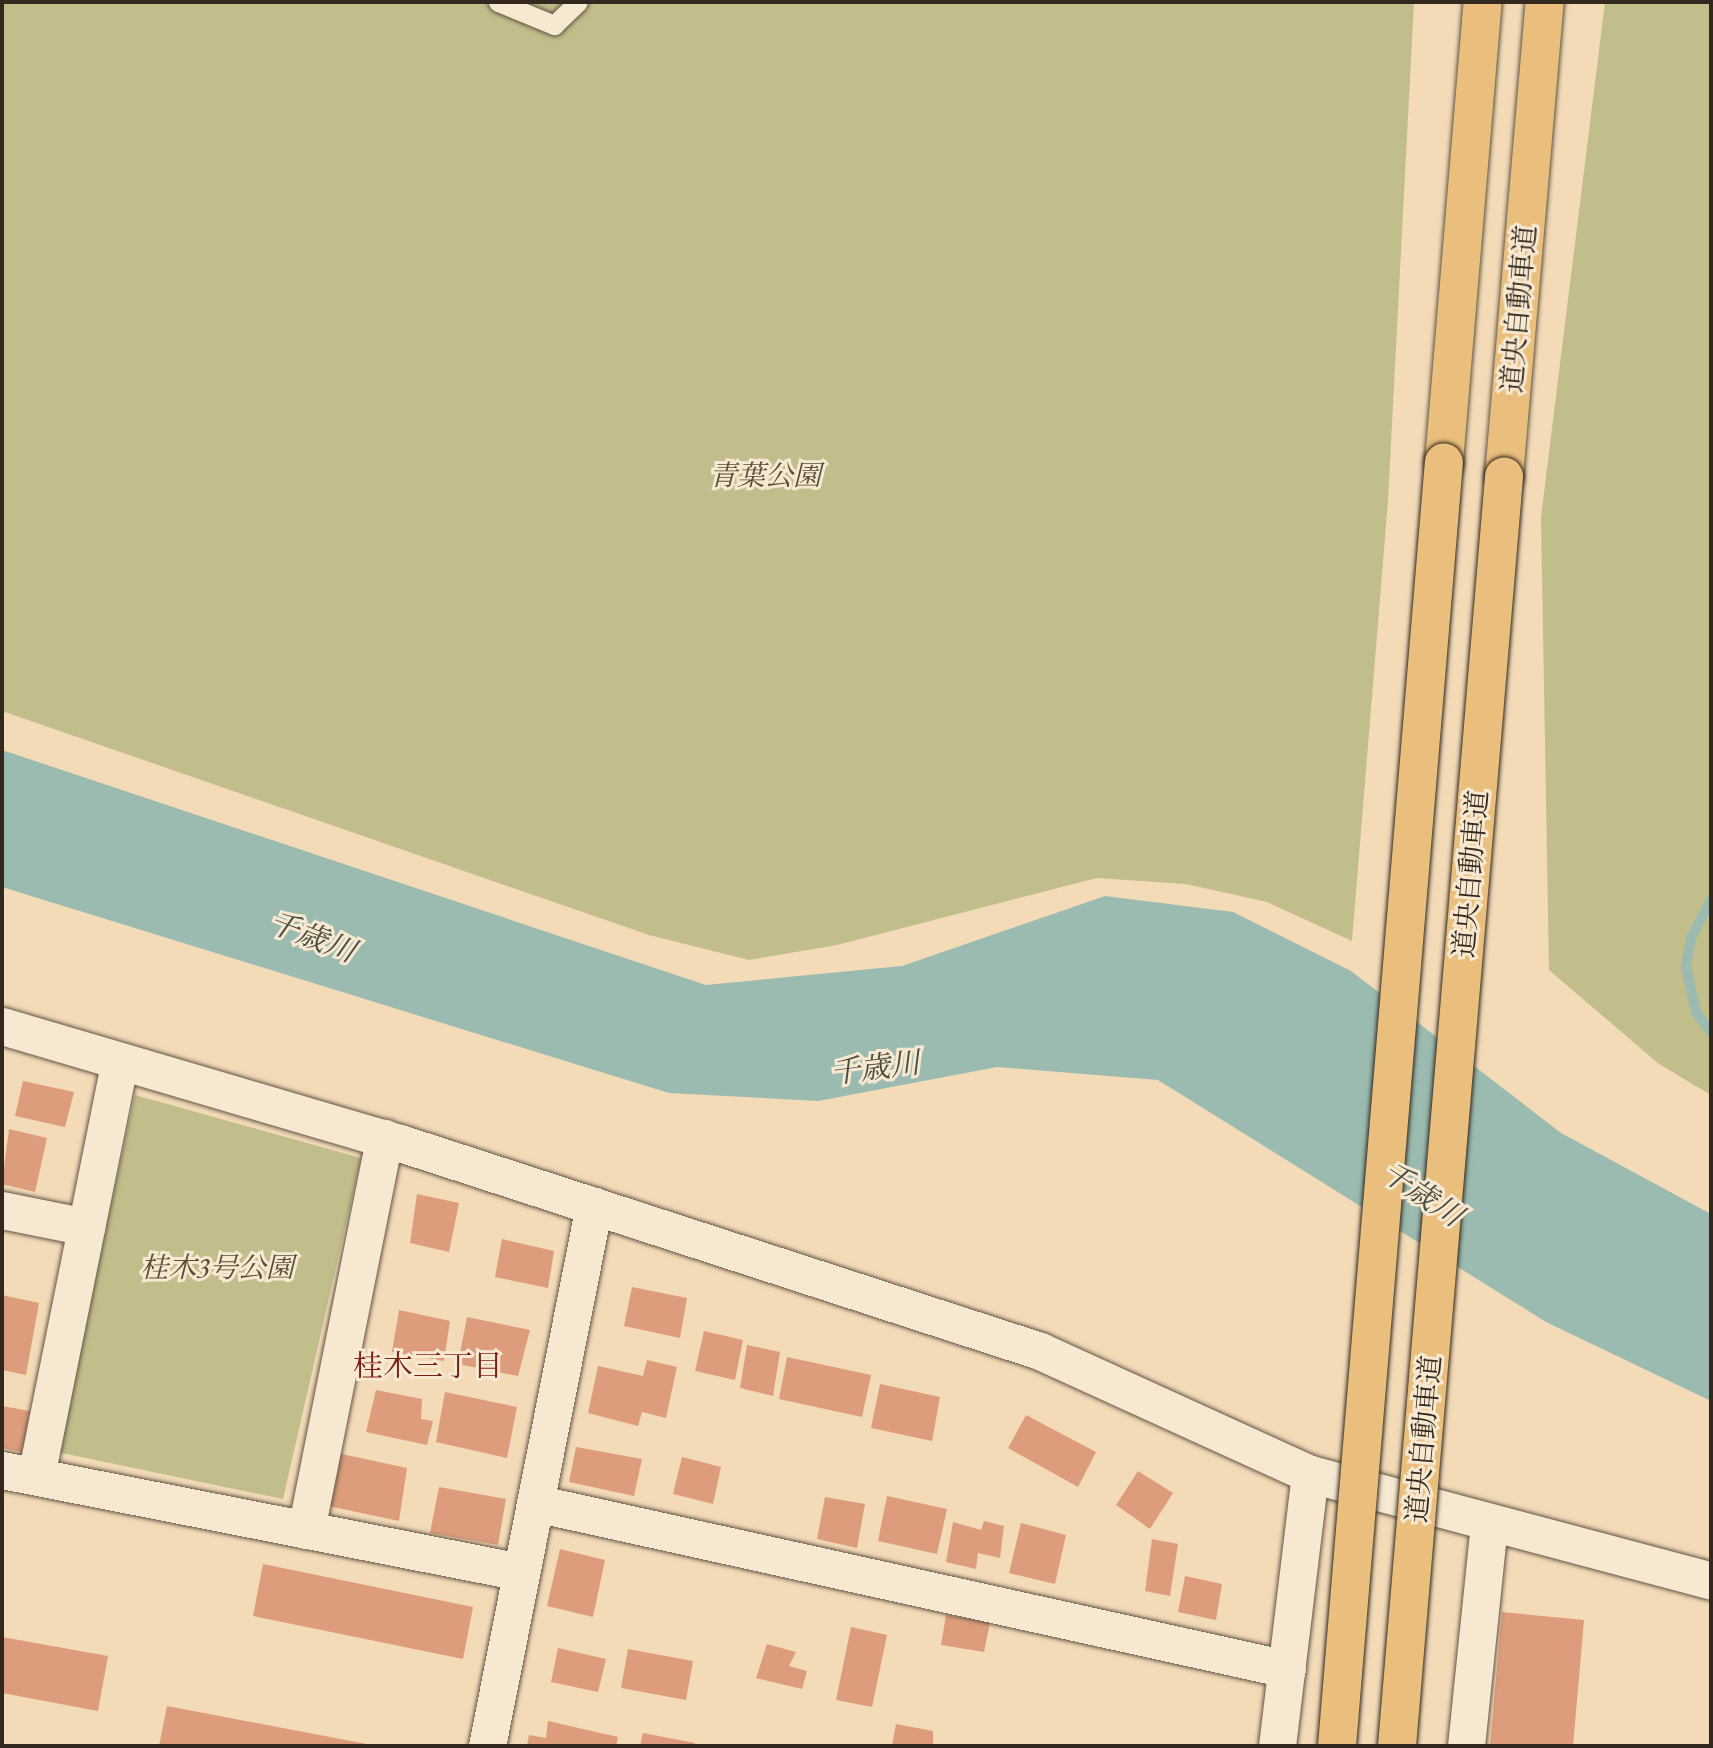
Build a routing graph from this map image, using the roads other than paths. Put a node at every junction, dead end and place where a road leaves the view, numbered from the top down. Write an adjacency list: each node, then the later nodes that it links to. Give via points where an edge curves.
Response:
1 (498, 2): 2 (lane, via 554,24)
2 (578, 2)
3 (1459, 2): 6 (highway)
4 (1483, 2): 6 (highway)
5 (1545, 2): 24 (highway, 道央自動車道, bridge)
6 (1444, 462): 23 (highway, bridge)
7 (2, 1026): 8 (street)
8 (120, 1061): 9 (street); 12 (street)
9 (384, 1138): 10 (street); 17 (street)
10 (594, 1205): 14 (street, via 1040,1351); 15 (street)
11 (2, 1210): 12 (street)
12 (86, 1227): 13 (street)
13 (19, 1473): 17 (street)
14 (1310, 1474): 16 (street); 20 (street)
15 (535, 1503): 18 (street); 20 (street)
16 (1489, 1522): 19 (street); 25 (street)
17 (306, 1530): 18 (street)
18 (521, 1572): 21 (street)
19 (1711, 1581)
20 (1287, 1669): 22 (street)
21 (487, 1746)
22 (1278, 1746)
23 (1338, 1746)
24 (1397, 1746)
25 (1466, 1746)

